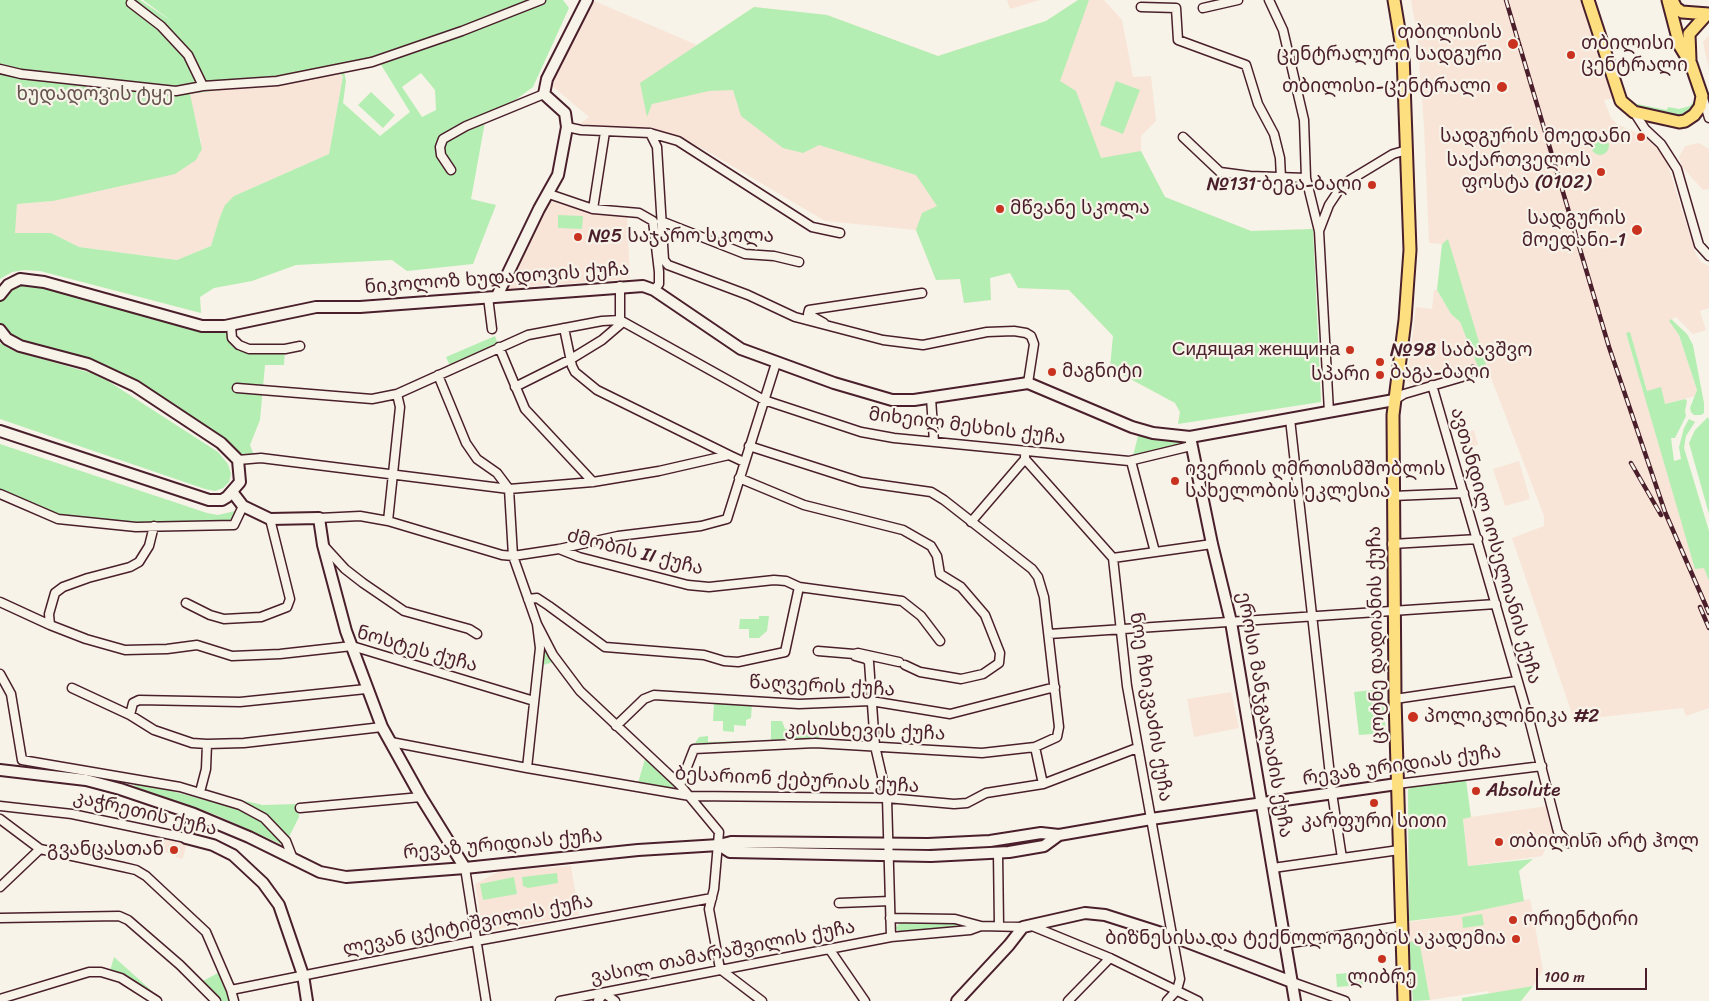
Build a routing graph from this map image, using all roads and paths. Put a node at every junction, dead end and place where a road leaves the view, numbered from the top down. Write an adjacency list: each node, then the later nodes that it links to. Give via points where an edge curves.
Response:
1 (541, 0): 17 (street, via 372,62 277,81)
2 (587, 0): 18 (street, via 547,79)
3 (1238, 0): 11 (street)
4 (1269, 0): 29 (street, via 1283,30 1298,86 1304,120)
5 (1394, 0): 26 (main road, ცოტნე დადიანის ქუჩა, via 1403,54)
6 (1588, 0): 20 (main road, via 1616,90 1624,106)
7 (1668, 0): 15 (main road, via 1680,46)
8 (1672, 0): 12 (main road, via 1680,11)
9 (131, 3): 17 (street, via 161,26 188,55)
10 (1141, 7): 28 (street, via 1176,8 1178,40 1246,65 1258,104 1274,134)
11 (1203, 8)
12 (1690, 14): 13 (main road); 14 (main road, via 1686,22)
13 (1708, 14): 14 (main road)
14 (1693, 28): 15 (main road, via 1688,39)
15 (1691, 64): 19 (main road)
16 (0, 70): 17 (street, via 176,91)
17 (203, 86)
18 (544, 94): 22 (street, via 565,113); 27 (street, via 466,126 443,139 441,155)
19 (1702, 96): 20 (main road, via 1698,111 1685,122); 21 (street)
20 (1634, 112): 35 (street, via 1645,129 1661,144 1677,170 1699,245)
21 (1709, 118)
22 (567, 127): 23 (street); 30 (street, via 558,175)
23 (605, 132): 24 (street); 31 (street)
24 (650, 133): 32 (street, via 657,147); 34 (street, via 678,141 812,227)
25 (1183, 137): 28 (street, via 1220,172)
26 (1407, 150): 33 (street, via 1393,154 1339,190); 61 (main road, ცოტნე დადიანის ქუჩა, via 1410,250)
27 (450, 170)
28 (1281, 178): 29 (street)
29 (1306, 178): 33 (street)
30 (549, 194): 31 (street); 41 (street)
31 (593, 209): 38 (street, via 639,214 653,221 659,272)
32 (661, 221): 36 (street, via 745,254); 44 (street, via 664,260 668,265 795,317)
33 (1319, 231): 62 (street)
34 (840, 233)
35 (1709, 256)
36 (799, 262)
37 (620, 286): 38 (street, ნიკოლოზ ხუდადოვის ქუჩა, via 643,286); 41 (street, ნიკოლოზ ხუდადოვის ქუჩა); 42 (street)
38 (654, 290): 51 (street, ნიკოლოზ ხუდადოვის ქუჩა, via 741,348)
39 (922, 293): 44 (street, via 809,310 808,314)
40 (0, 295): 43 (street, ნიკოლოზ ხუდადოვის ქუჩა, via 8,285 20,279 44,282 202,326)
41 (492, 297): 43 (street, ნიკოლოზ ხუდადოვის ქუჩა, via 316,307); 46 (street)
42 (622, 321): 45 (street); 50 (street, via 602,340); 60 (street, მიხეილ მესხის ქუჩა)
43 (231, 326): 48 (street, via 235,342 249,349)
44 (830, 327): 54 (street, via 883,340 923,345 987,332 1026,334 1031,336 1034,344)
45 (564, 328): 49 (street, via 528,335); 50 (street)
46 (492, 329)
47 (0, 330): 70 (street, via 7,339 20,346 88,364 115,375 221,443)
48 (300, 346)
49 (499, 347): 53 (street); 56 (street)
50 (571, 359): 56 (street); 68 (street, via 575,372 597,390)
51 (776, 363): 59 (street, ნიკოლოზ ხუდადოვის ქუჩა, via 879,397 905,401); 60 (street)
52 (1473, 370): 55 (street, via 1462,377)
53 (438, 375): 58 (street); 76 (street, via 466,443 477,459 497,473)
54 (1028, 383): 59 (street, ნიკოლოზ ხუდადოვის ქუჩა); 65 (street, via 1132,427)
55 (1432, 385): 61 (street); 78 (street, ავთანდილ იოსელიანის ქუჩა)
56 (515, 387): 75 (street, via 533,420)
57 (237, 388): 58 (street, via 343,398 372,399)
58 (397, 394): 73 (street, via 400,407)
59 (932, 398): 66 (street)
60 (764, 400): 66 (street, მიხეილ მესხის ქუჩა, via 860,432); 67 (street)
61 (1394, 400): 62 (street); 80 (main road, ცოტნე დადიანის ქუჩა)
62 (1329, 412): 63 (street)
63 (1290, 419): 65 (street); 101 (street)
64 (0, 431): 77 (street, via 209,500 222,500)
65 (1191, 441): 71 (street, მიხეილ მესხის ქუჩა); 88 (street, ეროსი მანჯგალაძის ქუჩა)
66 (934, 442): 69 (street, მიხეილ მესხის ქუჩა)
67 (749, 446): 72 (street); 85 (street, via 860,482 931,492)
68 (729, 455): 72 (street); 75 (street)
69 (1025, 456): 71 (street, მიხეილ მესხის ქუჩა); 85 (street); 94 (street)
70 (238, 460): 73 (street, via 261,458); 77 (street, via 240,482)
71 (1131, 461): 92 (street)
72 (744, 462): 74 (street)
73 (392, 474): 76 (street); 84 (street)
74 (739, 478): 91 (street, via 727,519 701,526 618,536); 111 (street, via 804,505 903,530 931,546 937,556 940,574 961,587 985,615 1000,653 999,663 983,674 961,679 920,672 902,664)
75 (593, 482): 76 (street)
76 (509, 489): 93 (street)
77 (233, 493): 81 (street)
78 (1464, 493): 80 (street); 87 (street, ავთანდილ იოსელიანის ქუჩა)
79 (0, 494): 86 (street, via 58,519)
80 (1392, 496): 89 (main road, ცოტნე დადიანის ქუჩა)
81 (243, 506): 83 (street); 86 (street, via 234,525)
82 (319, 518): 83 (street); 84 (street, ძმობის II ქუჩა, via 360,516); 90 (street)
83 (270, 520): 98 (street, via 290,599 287,607 261,617 224,619)
84 (388, 521): 93 (street, ძმობის II ქუჩა)
85 (971, 522): 107 (street, via 1038,577)
86 (154, 526): 104 (street, via 149,546 139,562 72,584 55,593 49,614)
87 (1478, 539): 89 (street); 99 (street, ავთანდილ იოსელიანის ქუჩა)
88 (1212, 544): 92 (street); 102 (street, ეროსი მანჯგალაძის ქუჩა)
89 (1392, 544): 100 (main road, ცოტნე დადიანის ქუჩა)
90 (323, 545): 106 (street, via 345,569 404,611); 109 (street)
91 (559, 550): 93 (street, ძმობის II ქუჩა); 95 (street, ძმობის II ქუჩა, via 688,585 710,588 774,580)
92 (1155, 552): 94 (street)
93 (513, 556): 96 (street)
94 (1113, 558): 105 (street, ნოე ჩხიკვაძის ქუჩა)
95 (798, 587): 96 (street, via 785,652 738,662 704,655 605,648 537,598); 108 (street, ძმობის II ქუჩა, via 902,601 921,616)
96 (528, 599): 103 (street)
97 (0, 602): 104 (street, ნოსტეს ქუჩა)
98 (186, 603)
99 (1496, 604): 100 (street); 113 (street, ავთანდილ იოსელიანის ქუჩა)
100 (1394, 612): 101 (street); 117 (main road, ცოტნე დადიანის ქუჩა)
101 (1312, 617): 102 (street); 135 (street)
102 (1231, 622): 105 (street); 139 (street, ეროსი მანჯგალაძის ქუჩა)
103 (537, 624): 118 (street, via 540,657); 121 (street, via 567,675)
104 (50, 625): 109 (street, ნოსტეს ქუჩა, via 86,639 136,651 197,645 232,656)
105 (1121, 630): 107 (street); 127 (street, ნოე ჩხიკვაძის ქუჩა)
106 (477, 634)
107 (1049, 634): 114 (street)
108 (940, 641)
109 (352, 646): 116 (street); 118 (street, ნოსტეს ქუჩა)
110 (818, 651): 111 (street)
111 (854, 654): 119 (street, via 869,662)
112 (0, 674): 134 (street, via 11,694 22,760)
113 (1517, 681): 117 (street); 128 (street, ავთანდილ იოსელიანის ქუჩა)
114 (1055, 686): 119 (street, წაღვერის ქუჩა, via 950,714); 126 (street, via 1057,737)
115 (72, 688): 120 (street)
116 (366, 689): 120 (street, via 240,702 139,700 133,703); 122 (street)
117 (1394, 699): 132 (main road, ცოტნე დადიანის ქუჩა)
118 (534, 701): 129 (street)
119 (871, 701): 121 (street, წაღვერის ქუჩა, via 799,704 654,695 644,699); 125 (street)
120 (130, 715): 124 (street, via 154,730)
121 (616, 726): 133 (street)
122 (382, 727): 123 (street); 124 (street)
123 (391, 742): 129 (street, ბესარიონ ქებურიას ქუჩა); 137 (street)
124 (207, 744): 134 (street, via 206,770)
125 (875, 746): 126 (street, კისისხევის ქუჩა, via 982,752); 133 (street, კისისხევის ქუჩა, via 815,743 694,750); 138 (street)
126 (1035, 748): 131 (street)
127 (1137, 748): 131 (street, ბესარიონ ქებურიას ქუჩა); 144 (street, ნოე ჩხიკვაძის ქუჩა)
128 (1542, 766): 132 (street, რევაზ ურიდიას ქუჩა); 148 (street, ავთანდილ იოსელიანის ქუჩა, via 1558,832 1568,843)
129 (527, 768): 136 (street, ბესარიონ ქებურიას ქუჩა)
130 (0, 770): 142 (street, რევაზ ურიდიას ქუჩა, via 86,780)
131 (1043, 784): 138 (street, ბესარიონ ქებურიას ქუჩა, via 986,793 967,803)
132 (1397, 784): 135 (street, რევაზ ურიდიას ქუჩა); 153 (main road, ცოტნე დადიანის ქუჩა)
133 (680, 785): 136 (street)
134 (200, 792): 157 (street, via 240,804 264,818 286,841)
135 (1332, 793): 139 (street, რევაზ ურიდიას ქუჩა); 156 (street)
136 (690, 796): 138 (street, ბესარიონ ქებურიას ქუჩა); 150 (street, via 719,832)
137 (421, 797): 141 (street); 158 (street)
138 (887, 798): 149 (street)
139 (1263, 803): 144 (street, რევაზ ურიდიას ქუჩა); 159 (street, ეროსი მანჯგალაძის ქუჩა)
140 (0, 806): 147 (street, კაჭრეთის ქუჩა, via 72,814)
141 (300, 808)
142 (194, 814): 147 (street); 157 (street, რევაზ ურიდიას ქუჩა)
143 (0, 819): 152 (street)
144 (1151, 819): 146 (street, რევაზ ურიდიას ქუჩა); 171 (street, ნოე ჩხიკვაძის ქუჩა)
145 (1042, 833): 146 (street, რევაზ ურიდიას ქუჩა); 149 (street, რევაზ ურიდიას ქუჩა, via 990,841); 151 (street)
146 (1060, 835): 151 (street, რევაზ ურიდიას ქუჩა)
147 (186, 838): 177 (street, კაჭრეთის ქუჩა, via 213,845 233,855 263,883 279,905)
148 (1594, 838)
149 (888, 843): 150 (street, რევაზ ურიდიას ქუჩა, via 732,842); 155 (street)
150 (719, 845): 155 (street, რევაზ ურიდიას ქუჩა, via 730,852); 158 (street, რევაზ ურიდიას ქუჩა); 161 (street)
151 (1044, 846): 154 (street, რევაზ ურიდიას ქუჩა)
152 (40, 849): 160 (street); 179 (street, via 136,870 146,876 206,932)
153 (1399, 850): 156 (street); 169 (main road, ცოტნე დადიანის ქუჩა)
154 (998, 853): 155 (street, რევაზ ურიდიას ქუჩა); 167 (street)
155 (888, 855): 162 (street)
156 (1342, 858): 159 (street)
157 (293, 859): 158 (street, რევაზ ურიდიას ქუჩა, via 320,872 346,877)
158 (465, 868): 172 (street)
159 (1273, 868): 173 (street, ეროსი მანჯგალაძის ქუჩა)
160 (0, 887)
161 (712, 898): 172 (street, ლევან ცქიტიშვილის ქუჩა); 176 (street, via 709,909)
162 (890, 901): 163 (street); 165 (street)
163 (838, 903)
164 (0, 918): 184 (street, via 120,916 180,965)
165 (890, 918): 166 (street, via 954,919); 170 (street)
166 (981, 926): 167 (street); 170 (street, ვასილ თამარაშვილის ქუჩა, via 970,930)
167 (1000, 926): 168 (street)
168 (1027, 926): 171 (street, via 1096,913); 175 (street); 193 (street)
169 (1402, 926): 173 (street); 199 (main road, ცოტნე დადიანის ქუჩა)
170 (891, 937): 174 (street, ვასილ თამარაშვილის ქუჩა)
171 (1174, 937): 178 (street); 180 (street, ნოე ჩხიკვაძის ქუჩა, via 1180,979)
172 (476, 941): 177 (street, ლევან ცქიტიშვილის ქუჩა); 187 (street)
173 (1284, 944): 178 (street, ეროსი მანჯგალაძის ქუჩა)
174 (830, 950): 176 (street, ვასილ თამარაშვილის ქუჩა); 192 (street)
175 (1110, 958): 180 (street); 194 (street)
176 (720, 969): 181 (street, ვასილ თამარაშვილის ქუჩა); 191 (street)
177 (303, 975): 179 (street, ლევან ცქიტიშვილის ქუჩა); 186 (street, კაჭრეთის ქუჩა)
178 (1292, 982): 197 (street, ეროსი მანჯგალაძის ქუჩა); 198 (street)
179 (231, 990): 185 (street)
180 (1177, 990): 195 (street); 196 (street)
181 (604, 993): 188 (street, ვასილ თამარაშვილის ქუჩა); 189 (street); 190 (street)
182 (0, 999): 183 (street, via 89,972 100,972 121,978)
183 (157, 1001)
184 (216, 1001)
185 (234, 1001)
186 (307, 1001)
187 (486, 1001)
188 (560, 1001)
189 (598, 1001)
190 (615, 1001)
191 (762, 1001)
192 (865, 1001)
193 (957, 1001)
194 (1068, 1001)
195 (1167, 1001)
196 (1198, 1001)
197 (1295, 1001)
198 (1345, 1001)
199 (1404, 1001)

